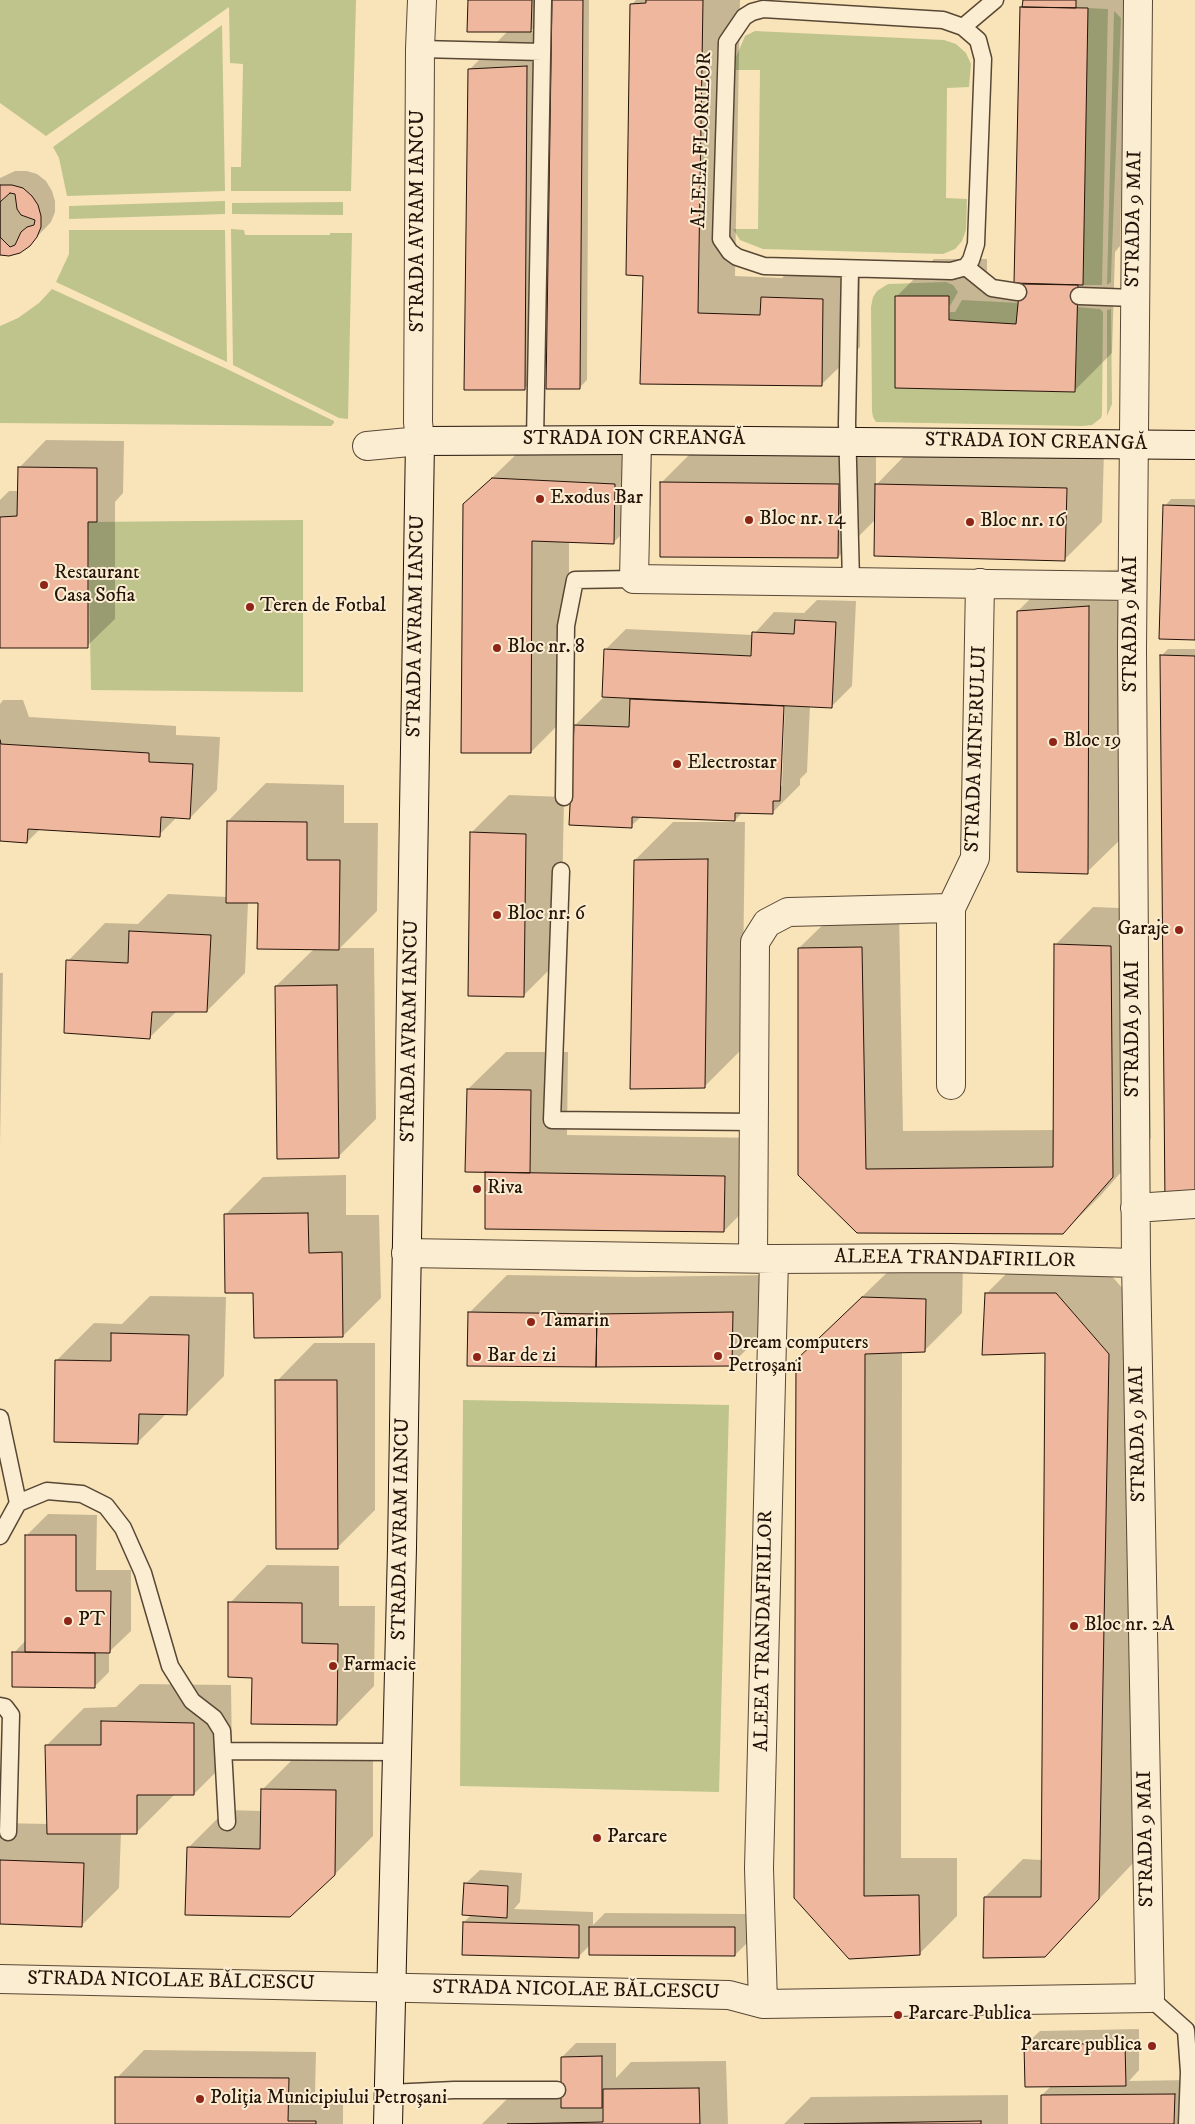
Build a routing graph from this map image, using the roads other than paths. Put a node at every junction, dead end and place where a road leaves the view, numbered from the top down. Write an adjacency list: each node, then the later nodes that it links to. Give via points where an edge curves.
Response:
1 (422, 0): 7 (street, STRADA AVRAM IANCU)
2 (543, 0): 8 (lane)
3 (995, 0): 6 (lane)
4 (1138, 0): 13 (street, STRADA 9 MAI)
5 (851, 7): 6 (lane, via 930,18); 10 (lane, ALEEA FLORILOR, via 752,12 744,17 727,42 721,239 737,257 764,266)
6 (963, 27): 9 (lane, via 978,40 983,58 976,244)
7 (420, 49): 8 (lane); 16 (street, STRADA AVRAM IANCU)
8 (542, 52): 14 (lane)
9 (966, 267): 10 (lane, via 950,271); 11 (lane, via 992,288)
10 (850, 269): 17 (lane)
11 (1018, 292)
12 (1079, 296): 13 (lane)
13 (1134, 298): 18 (street, STRADA 9 MAI)
14 (535, 440): 15 (street, STRADA ION CREANGĂ); 16 (street, STRADA ION CREANGĂ)
15 (637, 440): 17 (street, STRADA ION CREANGĂ); 21 (street)
16 (420, 441): 20 (street, STRADA ION CREANGĂ); 32 (street, STRADA AVRAM IANCU)
17 (848, 441): 18 (street, STRADA ION CREANGĂ); 22 (lane)
18 (1133, 444): 19 (street, STRADA ION CREANGĂ); 24 (street, STRADA 9 MAI)
19 (1195, 445)
20 (367, 446)
21 (634, 579): 22 (street); 25 (lane, via 575,580 566,626)
22 (851, 582): 23 (street)
23 (980, 583): 24 (street); 27 (street, STRADA MINERULUI, via 976,858)
24 (1132, 586): 31 (street, STRADA 9 MAI)
25 (564, 797)
26 (561, 871): 29 (lane, via 552,1120)
27 (951, 908): 28 (street); 29 (street, ALEEA TRANDAFIRILOR, via 788,912 767,923 755,942)
28 (951, 1085)
29 (755, 1122): 33 (street, ALEEA TRANDAFIRILOR)
30 (1195, 1204): 31 (street)
31 (1136, 1208): 34 (street, STRADA 9 MAI)
32 (406, 1253): 33 (street); 40 (street, STRADA AVRAM IANCU)
33 (764, 1259): 34 (street, ALEEA TRANDAFIRILOR, via 949,1258); 46 (street, ALEEA TRANDAFIRILOR, via 759,1868)
34 (1136, 1263): 45 (street, STRADA 9 MAI)
35 (0, 1418): 36 (lane)
36 (18, 1503): 37 (lane); 39 (lane, via 47,1491 82,1494 106,1506 123,1528 142,1574 170,1666 192,1701 214,1718 222,1731)
37 (0, 1536)
38 (0, 1706): 42 (lane, via 11,1715)
39 (224, 1751): 40 (lane); 41 (lane)
40 (398, 1752): 44 (street, STRADA AVRAM IANCU)
41 (227, 1822)
42 (8, 1832)
43 (0, 1979): 44 (street, STRADA NICOLAE BĂLCESCU)
44 (391, 1986): 46 (street, STRADA NICOLAE BĂLCESCU, via 729,1994); 48 (street, STRADA AVRAM IANCU)
45 (1150, 1998): 46 (street, STRADA NICOLAE BĂLCESCU); 50 (lane, via 1186,2030 1189,2072)
46 (763, 2004)
47 (557, 2090): 48 (lane)
48 (389, 2093): 49 (street, STRADA AVRAM IANCU)
49 (388, 2124)
50 (1187, 2124)

